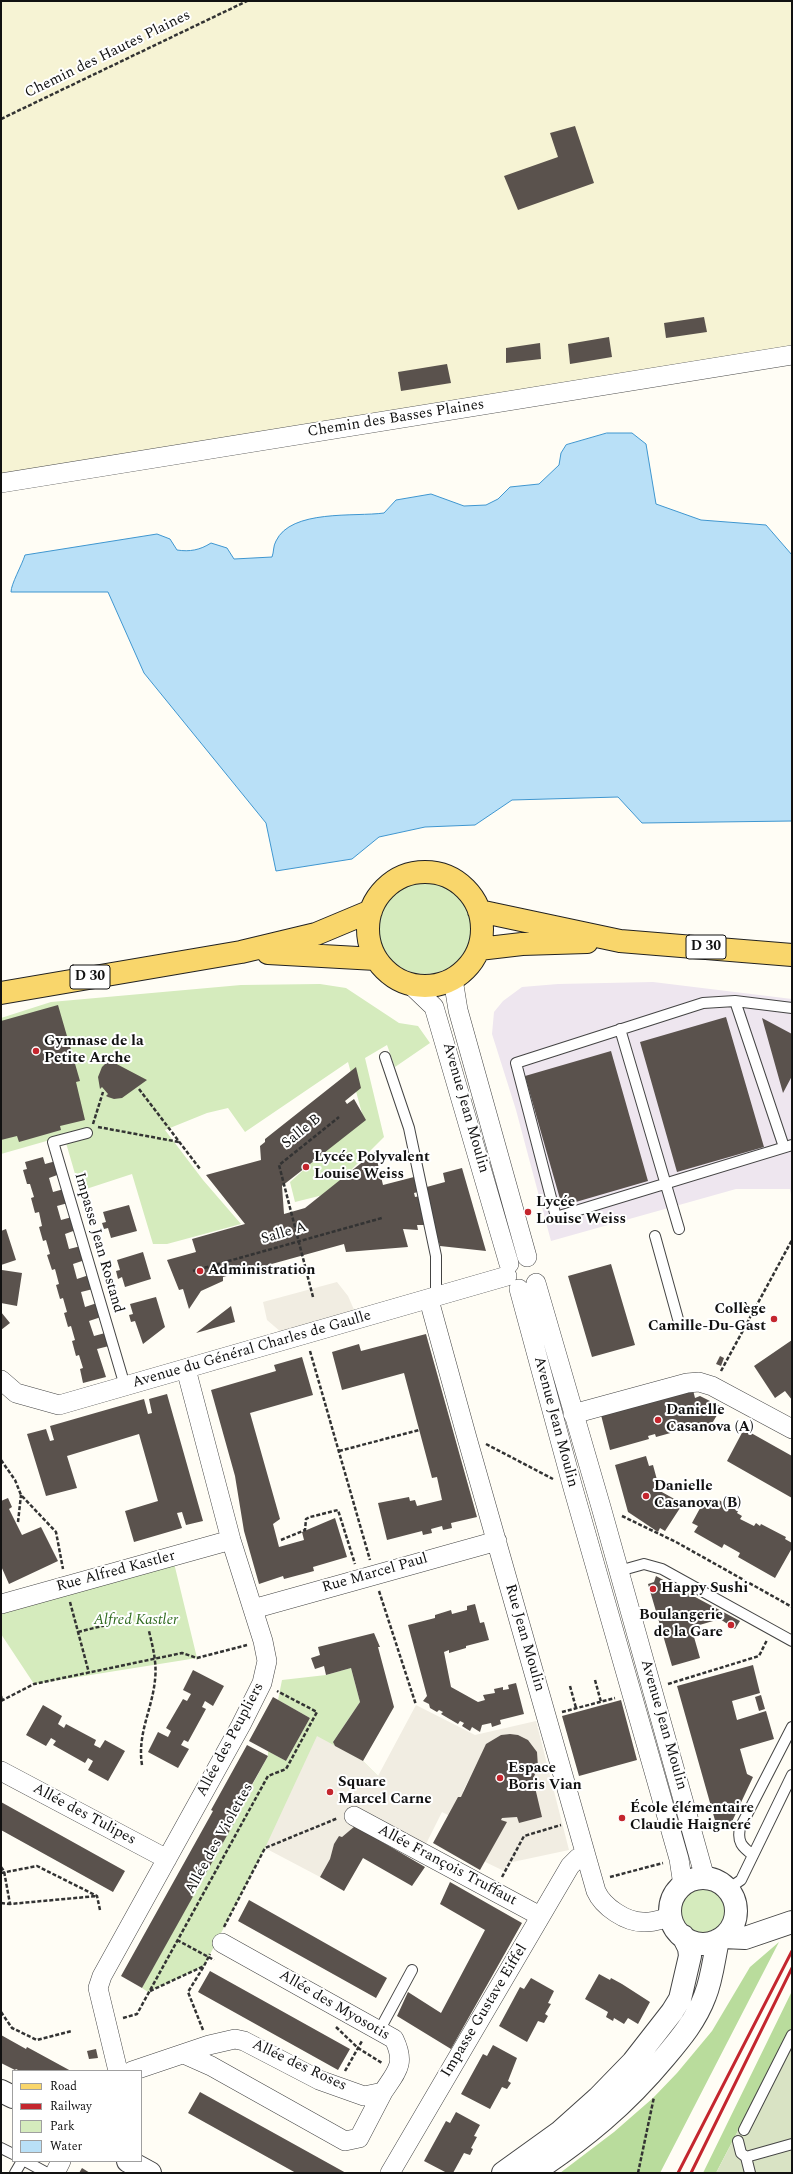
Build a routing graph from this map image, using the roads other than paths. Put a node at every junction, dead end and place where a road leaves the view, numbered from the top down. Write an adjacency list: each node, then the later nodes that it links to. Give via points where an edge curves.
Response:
1 (792, 355): 2 (street, Chemin des Basses Plaines)
2 (1, 483)
3 (371, 911): 4 (main road, via 374,902 386,887 402,877 420,872 439,874 456,881 470,894); 7 (main road, D 30, via 316,934); 9 (main road, via 368,919 368,938)
4 (479, 911): 5 (main road, D 30); 6 (main road, via 482,929)
5 (620, 941): 6 (main road, D 30, via 522,944); 8 (main road, D 30)
6 (479, 949): 10 (main road, via 468,966)
7 (240, 952): 9 (main road, D 30); 12 (main road, D 30)
8 (792, 955)
9 (376, 959): 11 (main road, via 391,975)
10 (453, 979): 11 (main road, via 432,986); 22 (street, Avenue Jean Moulin, via 458,1010 478,1086)
11 (411, 985): 23 (street, Avenue Jean Moulin, via 434,1007)
12 (1, 994)
13 (735, 1001): 14 (lane); 15 (lane, via 703,1003); 18 (lane)
14 (792, 1008)
15 (620, 1029): 19 (lane); 19 (lane, via 516,1062 556,1217)
16 (385, 1057): 24 (lane, via 409,1128 434,1248)
17 (90, 1130): 28 (lane, Impasse Jean Rostand, via 53,1142)
18 (788, 1146): 19 (lane)
19 (667, 1183): 20 (lane)
20 (679, 1229)
21 (655, 1236): 25 (lane)
22 (527, 1257): 23 (street, Avenue du Général Charles de Gaulle, via 517,1257); 23 (street, via 539,1268 538,1279)
23 (518, 1278): 24 (street, Avenue du Général Charles de Gaulle); 29 (street, Avenue Jean Moulin); 34 (street, Avenue Jean Moulin, via 572,1488)
24 (433, 1299): 26 (street, Avenue du Général Charles de Gaulle); 32 (street, Rue Jean Moulin)
25 (678, 1319)
26 (186, 1369): 28 (street, Avenue du Général Charles de Gaulle); 31 (street, Allée des Peupliers)
27 (1, 1380): 28 (street, Avenue du Général Charles de Gaulle, via 16,1393 59,1405)
28 (125, 1386)
29 (573, 1414): 30 (street, via 699,1382 712,1386); 33 (street, Avenue Jean Moulin)
30 (792, 1429)
31 (231, 1540): 35 (street, Rue Alfred Kastler); 36 (street, Allée des Peupliers)
32 (497, 1541): 36 (street, Rue Marcel Paul); 43 (street, Rue Jean Moulin)
33 (619, 1572): 34 (street); 37 (lane, via 644,1564 662,1569); 45 (street, Avenue Jean Moulin)
34 (600, 1578): 46 (street, Avenue Jean Moulin, via 679,1859)
35 (1, 1604)
36 (253, 1609): 44 (street, Allée des Peupliers, via 267,1661 262,1683)
37 (792, 1641)
38 (792, 1727): 42 (lane, via 740,1828 739,1840 742,1847)
39 (1, 1770): 44 (street, Allée des Tulipes)
40 (792, 1775): 42 (lane)
41 (346, 1817): 48 (street, Allée François Truffaut)
42 (753, 1855): 47 (lane, via 741,1880)
43 (585, 1856): 48 (street, Impasse Gustave Eiffel, via 578,1858 570,1866); 49 (street, Rue Jean Moulin, via 598,1897 607,1906 627,1918 640,1922)
44 (167, 1859): 58 (street, Allée des Peupliers, via 102,1976 98,1988)
45 (705, 1878): 46 (street); 47 (street, via 718,1882)
46 (683, 1885): 49 (street, via 675,1894 671,1905)
47 (728, 1890): 52 (street, via 736,1914 734,1922)
48 (540, 1916): 77 (street, Impasse Gustave Eiffel)
49 (671, 1917): 51 (street, via 675,1928)
50 (792, 1922): 52 (street, via 745,1938)
51 (682, 1936): 52 (street, via 696,1943 711,1943); 78 (street, via 689,1948 690,1956 680,1998 672,2012 633,2062 598,2098 560,2132)
52 (720, 1939): 79 (street, via 706,1995 696,2017 680,2039 637,2090 561,2154)
53 (218, 1942): 55 (street, Allée des Myosotis)
54 (412, 1970): 55 (lane)
55 (374, 2029): 61 (street, Allée des Myosotis, via 394,2039 400,2053 397,2071)
56 (792, 2035): 63 (lane)
57 (184, 2054): 59 (street, Allée des Roses); 61 (street, Allée des Roses, via 235,2039 244,2041 319,2080 364,2096); 61 (street, via 211,2066 345,2141 358,2138)
58 (118, 2070)
59 (135, 2070)
60 (1, 2091): 62 (street)
61 (383, 2092)
62 (12, 2096)
63 (744, 2130)
64 (738, 2141): 68 (lane, via 741,2153)
65 (792, 2144): 68 (lane)
66 (1, 2148): 67 (lane)
67 (12, 2154)
68 (746, 2157): 80 (lane)
69 (21, 2162): 73 (lane)
70 (27, 2162): 74 (lane)
71 (61, 2162): 75 (street)
72 (130, 2162): 76 (street)
73 (15, 2173)
74 (47, 2173)
75 (55, 2173)
76 (150, 2173)
77 (390, 2173)
78 (503, 2173)
79 (532, 2173)
80 (750, 2173)

